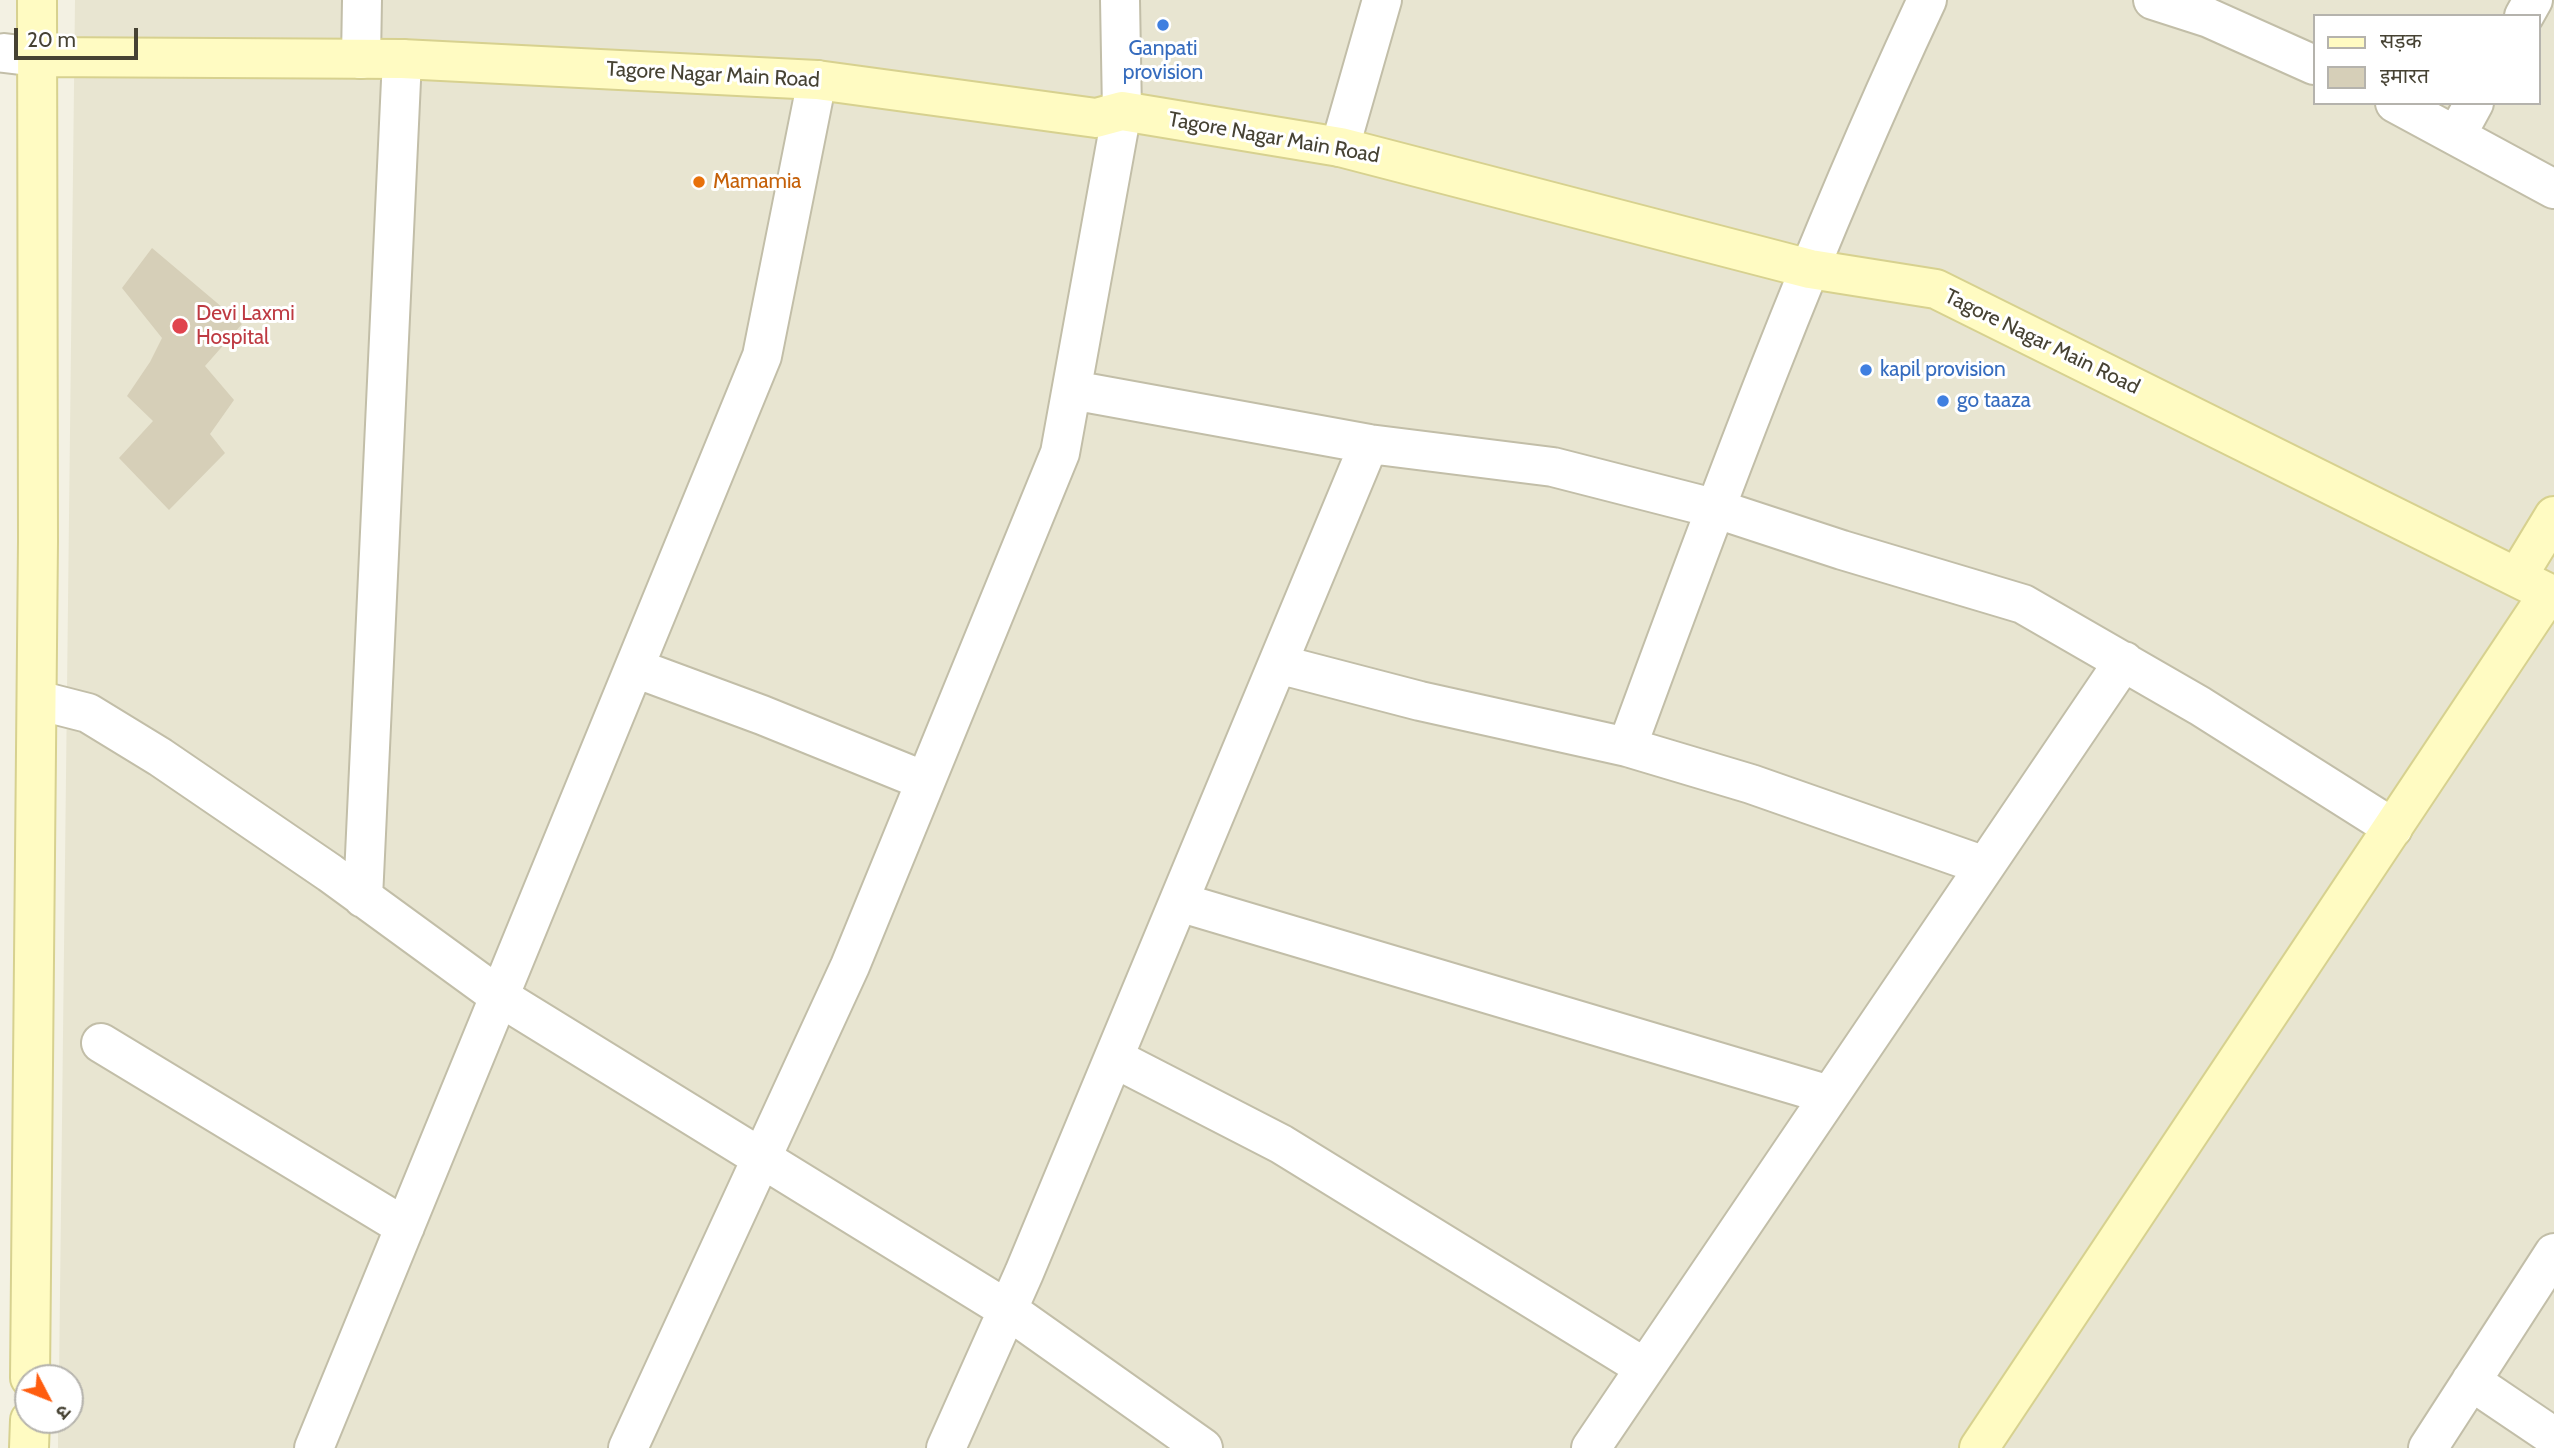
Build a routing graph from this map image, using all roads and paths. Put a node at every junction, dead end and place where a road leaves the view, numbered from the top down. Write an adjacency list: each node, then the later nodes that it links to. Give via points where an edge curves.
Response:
1 (37, 0): 8 (street)
2 (362, 0): 9 (street)
3 (1120, 0): 15 (street)
4 (1382, 0): 17 (street)
5 (1927, 0): 19 (street)
6 (2153, 0): 7 (street)
7 (2213, 9): 11 (street)
8 (21, 55): 9 (street, Tagore Nagar Main Road); 28 (street)
9 (361, 58): 10 (street, Tagore Nagar Main Road)
10 (402, 59): 12 (street, Tagore Nagar Main Road); 33 (street)
11 (2312, 64)
12 (817, 80): 15 (street, Tagore Nagar Main Road, via 1096,118); 27 (street, via 762,356)
13 (2399, 105): 16 (street)
14 (2473, 105): 16 (street)
15 (1122, 111): 17 (street, Tagore Nagar Main Road); 20 (street)
16 (2456, 136): 18 (street)
17 (1340, 147): 19 (street, Tagore Nagar Main Road)
18 (2554, 189)
19 (1810, 269): 22 (street); 24 (street, Tagore Nagar Main Road, via 1936,289)
20 (1072, 390): 21 (street); 30 (street, via 1060,453)
21 (1369, 444): 22 (street, via 1553,467); 26 (street)
22 (1717, 509): 25 (street, via 2023,604); 29 (street)
23 (2554, 516): 24 (street)
24 (2540, 589): 31 (street)
25 (2124, 661): 31 (street); 32 (street)
26 (1278, 664): 29 (street); 34 (street)
27 (635, 668): 30 (street); 35 (street)
28 (37, 700): 33 (street, via 88,713 160,757); 43 (street)
29 (1627, 747): 32 (street, via 1751,784)
30 (925, 781): 39 (street, via 850,966)
31 (2393, 828): 52 (street)
32 (1985, 866): 38 (street)
33 (363, 898): 35 (street)
34 (1179, 902): 37 (street); 38 (street)
35 (500, 997): 39 (street); 40 (street)
36 (102, 1043): 40 (street)
37 (1114, 1058): 42 (street); 44 (street, via 1281,1144)
38 (1829, 1095): 44 (street)
39 (761, 1159): 42 (street); 48 (street)
40 (405, 1227): 47 (street)
41 (2554, 1253): 45 (street)
42 (1008, 1310): 49 (street); 50 (street)
43 (30, 1364)
44 (1645, 1368): 51 (street)
45 (2470, 1381): 46 (street); 53 (street)
46 (2554, 1437)
47 (314, 1448)
48 (628, 1448)
49 (946, 1448)
50 (1203, 1448)
51 (1591, 1448)
52 (1979, 1448)
53 (2428, 1448)

